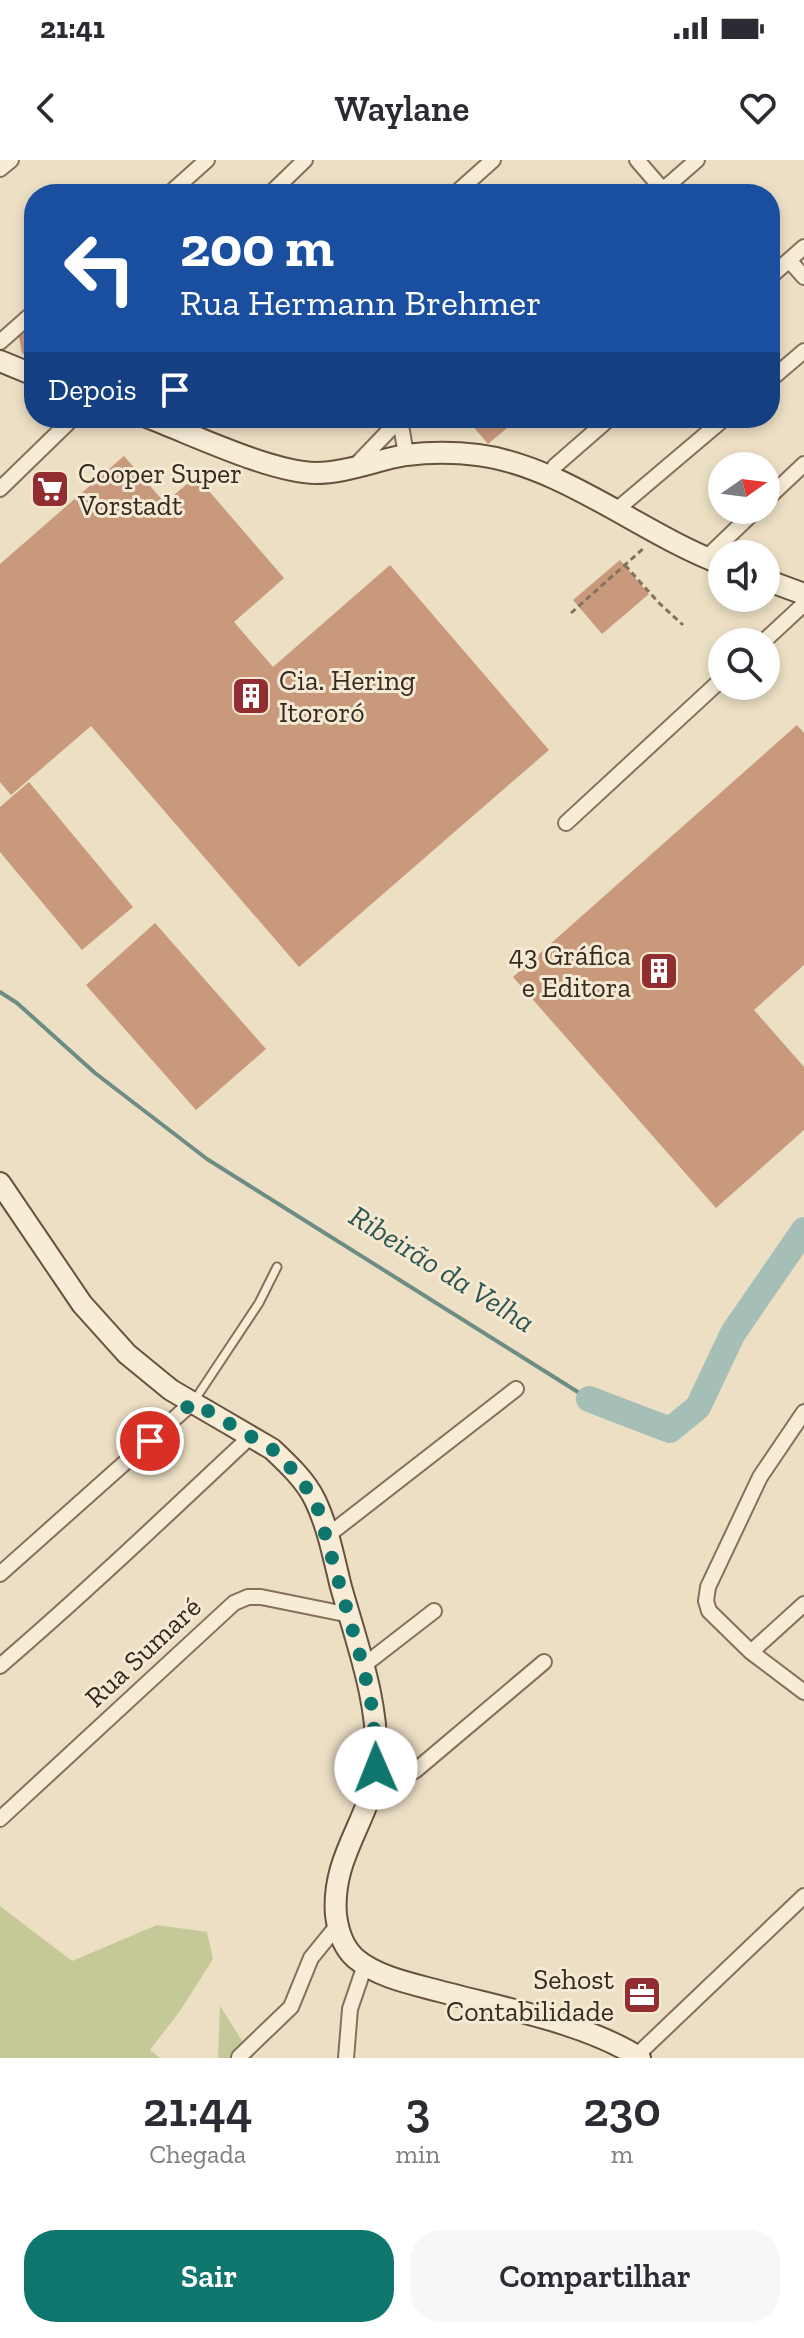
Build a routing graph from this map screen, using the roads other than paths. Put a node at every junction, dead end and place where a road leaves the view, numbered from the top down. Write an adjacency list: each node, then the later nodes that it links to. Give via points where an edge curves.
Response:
1 (11, 160): 7 (street)
2 (207, 160): 8 (street)
3 (305, 160): 9 (street)
4 (493, 160): 10 (street)
5 (637, 160): 11 (street)
6 (697, 160): 12 (street)
7 (0, 169)
8 (180, 184)
9 (280, 184)
10 (466, 184)
11 (655, 184)
12 (670, 184)
13 (804, 247): 14 (street)
14 (789, 260): 15 (street); 16 (street)
15 (780, 268)
16 (804, 277)
17 (24, 321): 18 (street)
18 (0, 342)
19 (804, 351): 22 (street)
20 (0, 361): 21 (main road)
21 (24, 371)
22 (780, 371)
23 (63, 428): 34 (street)
24 (201, 428): 31 (main road, via 294,470 318,473)
25 (392, 428): 31 (street)
26 (402, 428): 29 (street)
27 (599, 428): 32 (street, via 555,466)
28 (713, 428): 35 (street)
29 (406, 455): 31 (main road); 32 (main road, via 479,455)
30 (804, 464): 33 (street)
31 (354, 467)
32 (550, 477): 35 (main road)
33 (780, 487)
34 (0, 489)
35 (615, 511): 38 (main road)
36 (744, 524): 37 (street)
37 (731, 540)
38 (708, 558)
39 (780, 585): 40 (main road)
40 (804, 594)
41 (804, 604): 42 (street)
42 (778, 628)
43 (708, 692): 44 (street)
44 (566, 823)
45 (0, 1183): 48 (main road, via 82,1304 127,1354)
46 (277, 1267): 48 (lane)
47 (516, 1389): 51 (street)
48 (193, 1402): 50 (main road); 52 (street)
49 (804, 1412): 56 (street, via 760,1477 708,1587 709,1611)
50 (251, 1436): 51 (main road, via 272,1449 302,1481 315,1499); 58 (street)
51 (327, 1536): 55 (main road)
52 (0, 1574)
53 (804, 1604): 56 (street)
54 (434, 1611): 59 (street)
55 (350, 1615): 59 (main road); 62 (street, Rua Sumaré, via 261,1597 234,1603)
56 (751, 1652): 60 (street)
57 (544, 1662): 61 (street, via 416,1770)
58 (0, 1666)
59 (363, 1666): 61 (main road, via 377,1742)
60 (804, 1692)
61 (367, 1800): 64 (main road, via 339,1868)
62 (0, 1819)
63 (804, 1896): 67 (street)
64 (337, 1926): 65 (main road); 66 (street, via 311,1958 291,2007)
65 (365, 1965): 67 (main road, via 578,2031); 68 (street, via 350,2009)
66 (239, 2057)
67 (637, 2057)
68 (346, 2058)

